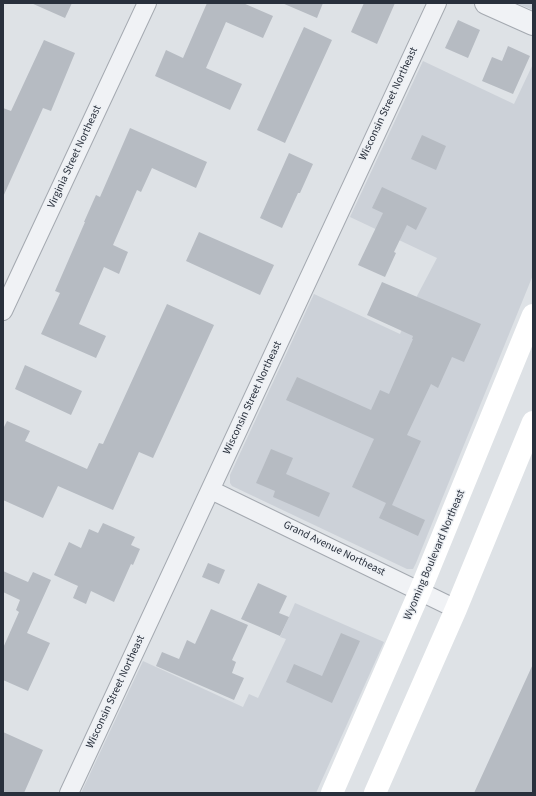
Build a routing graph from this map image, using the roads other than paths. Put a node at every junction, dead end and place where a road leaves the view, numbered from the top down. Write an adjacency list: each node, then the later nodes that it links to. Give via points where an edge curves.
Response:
1 (147, 3): 5 (street, Virginia Street Northeast)
2 (437, 3): 8 (street, Wisconsin Street Northeast)
3 (486, 3): 4 (street)
4 (533, 24)
5 (3, 311)
6 (533, 316): 9 (main road, Wyoming Boulevard Northeast)
7 (533, 422): 10 (main road)
8 (211, 490): 9 (street, Grand Avenue Northeast); 11 (street, Wisconsin Street Northeast)
9 (420, 591): 10 (street, Grand Avenue Northeast); 12 (main road, Wyoming Boulevard Northeast)
10 (456, 609): 13 (main road)
11 (69, 793)
12 (332, 793)
13 (375, 793)

